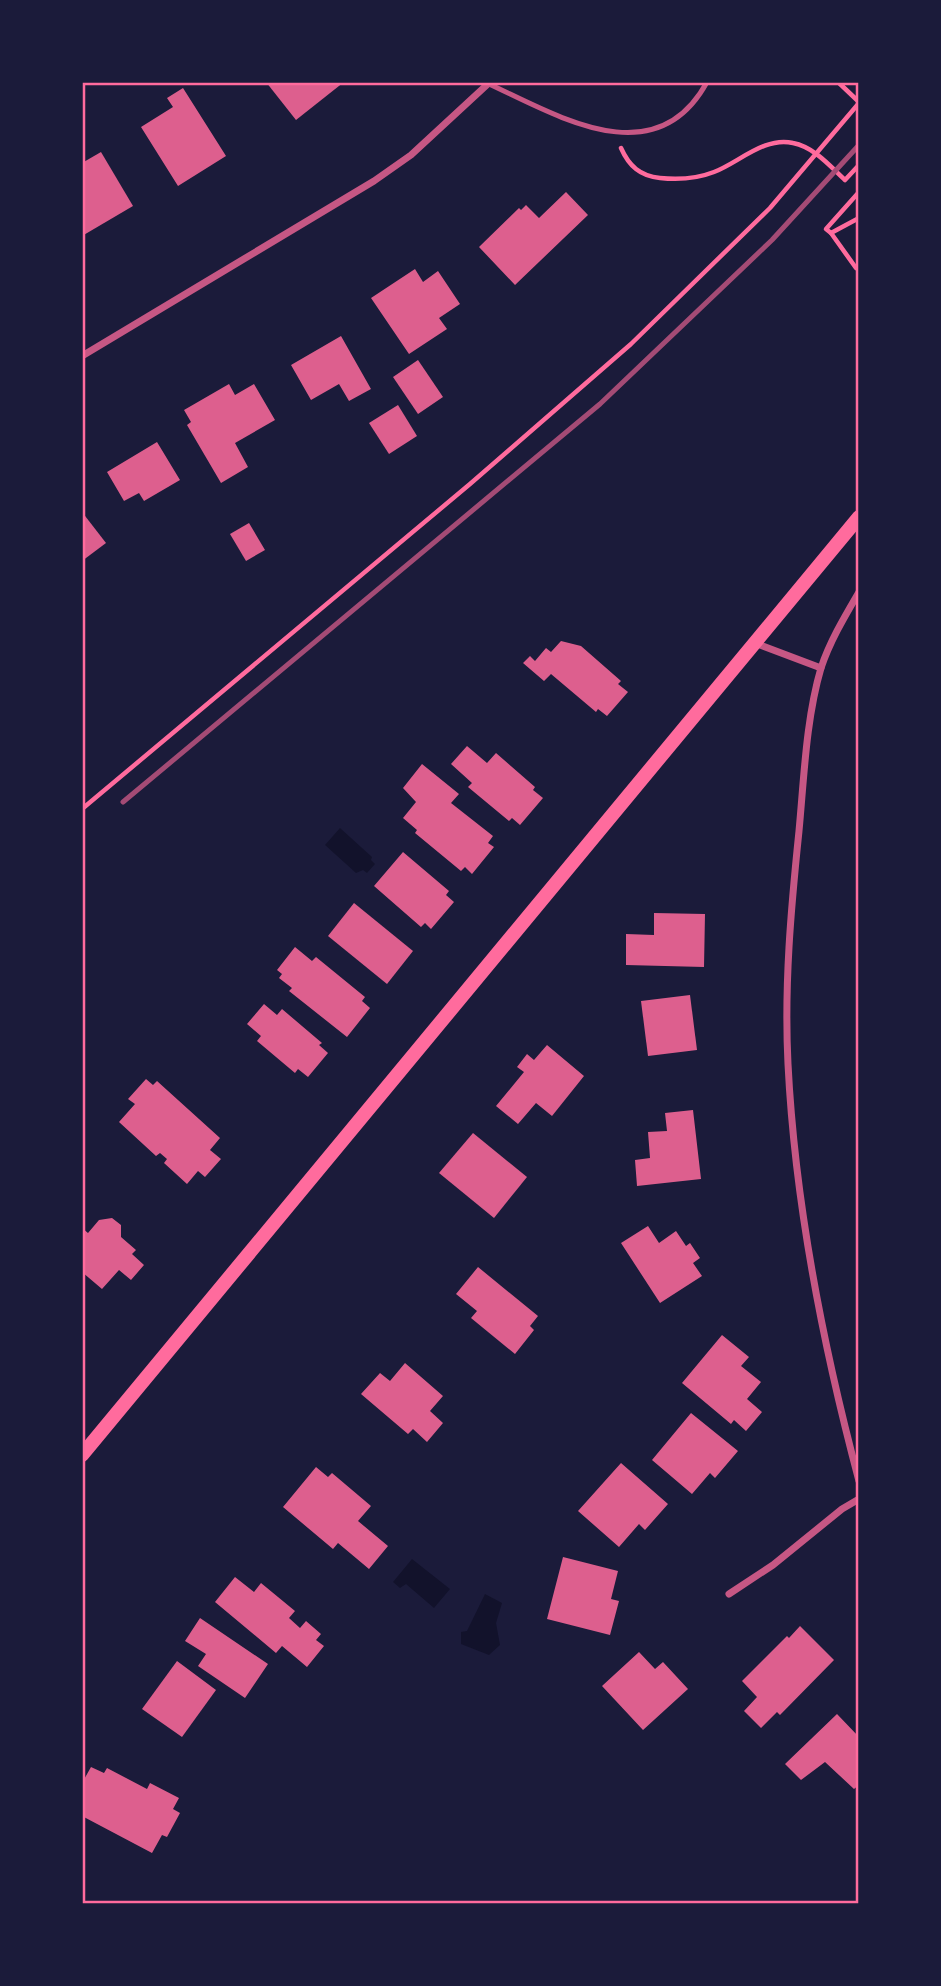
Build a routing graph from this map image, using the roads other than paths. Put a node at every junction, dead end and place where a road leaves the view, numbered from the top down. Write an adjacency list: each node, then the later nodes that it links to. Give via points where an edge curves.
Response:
1 (707, 82): 2 (lane, via 698,97 670,122 638,134 576,124)
2 (489, 83): 3 (street, via 411,156 374,181)
3 (82, 356)
4 (859, 517): 6 (main road)
5 (859, 592): 7 (street)
6 (755, 643): 7 (street); 8 (main road)
7 (821, 668): 9 (street, via 794,878 788,1064 795,1154 815,1289)
8 (82, 1455)
9 (859, 1481)
10 (859, 1499): 11 (street)
11 (729, 1594)

